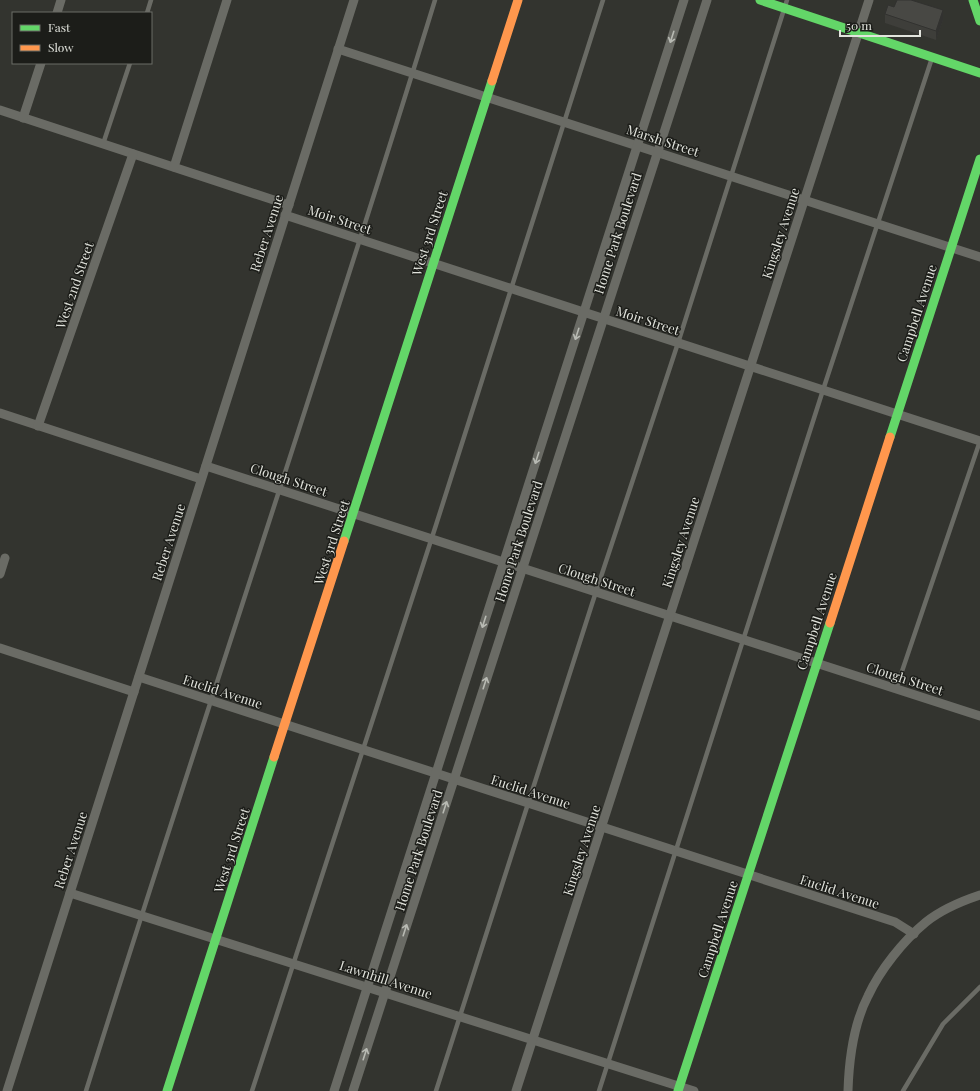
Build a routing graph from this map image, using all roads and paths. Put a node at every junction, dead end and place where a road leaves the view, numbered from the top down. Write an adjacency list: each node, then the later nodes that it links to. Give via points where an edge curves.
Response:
1 (61, 0): 15 (street)
2 (151, 0): 16 (lane)
3 (227, 0): 34 (street)
4 (354, 0): 19 (street, Reber Avenue)
5 (435, 0): 23 (lane)
6 (518, 0): 25 (street, West 3rd Street)
7 (603, 0): 28 (lane)
8 (684, 0): 30 (street, Home Park Boulevard, one-way to 30)
9 (707, 0): 31 (street, Home Park Boulevard)
10 (760, 0): 13 (street)
11 (869, 0): 18 (street, Kingsley Avenue)
12 (974, 0): 14 (street); 17 (street)
13 (786, 4): 18 (street); 35 (lane)
14 (980, 10)
15 (57, 12)
16 (146, 12)
17 (980, 21)
18 (859, 31): 20 (street); 36 (street, Kingsley Avenue)
19 (338, 49): 23 (street, Marsh Street); 37 (street, Reber Avenue)
20 (932, 57): 24 (street); 39 (lane)
21 (41, 64): 27 (street)
22 (130, 64): 29 (lane)
23 (413, 73): 25 (street, Marsh Street); 40 (lane)
24 (980, 73)
25 (487, 97): 28 (street, Marsh Street); 43 (street, West 3rd Street)
26 (0, 110): 27 (street)
27 (23, 118): 29 (street)
28 (563, 122): 30 (street, Marsh Street); 44 (lane)
29 (103, 144): 32 (street)
30 (638, 146): 31 (street, Marsh Street); 45 (street, Home Park Boulevard)
31 (657, 152): 35 (street, Marsh Street); 46 (street, Home Park Boulevard)
32 (133, 154): 34 (street); 52 (street, West 2nd Street)
33 (980, 159): 41 (street, Campbell Avenue)
34 (174, 167): 37 (street)
35 (731, 176): 36 (street, Marsh Street); 47 (lane)
36 (805, 200): 39 (street, Marsh Street); 48 (street, Kingsley Avenue)
37 (289, 205): 38 (street, Reber Avenue)
38 (285, 215): 40 (street, Moir Street); 54 (street, Reber Avenue)
39 (877, 223): 41 (street, Marsh Street); 49 (lane)
40 (359, 240): 43 (street, Moir Street); 56 (lane)
41 (951, 247): 42 (street, Marsh Street); 51 (street, Campbell Avenue)
42 (980, 257)
43 (433, 264): 44 (street, Moir Street); 57 (street, West 3rd Street)
44 (511, 289): 45 (street, Moir Street); 58 (lane)
45 (584, 312): 46 (street, Moir Street); 60 (street, Home Park Boulevard, one-way to 60)
46 (603, 319): 47 (street, Moir Street); 61 (street, Home Park Boulevard)
47 (678, 343): 48 (street, Moir Street); 63 (lane)
48 (750, 367): 49 (street, Moir Street); 64 (street, Kingsley Avenue)
49 (823, 390): 51 (street, Moir Street); 65 (lane)
50 (0, 413): 52 (street)
51 (896, 414): 53 (street, Moir Street); 67 (street, Campbell Avenue)
52 (38, 426): 55 (street)
53 (980, 441): 69 (lane)
54 (206, 466): 55 (street, Reber Avenue); 56 (street, Clough Street)
55 (202, 479): 68 (street, Reber Avenue)
56 (280, 490): 57 (street, Clough Street); 71 (lane)
57 (354, 514): 58 (street, Clough Street); 73 (street, West 3rd Street)
58 (432, 539): 60 (street, Clough Street); 74 (lane)
59 (5, 558): 62 (street)
60 (504, 562): 61 (street, Clough Street); 75 (street, Home Park Boulevard, one-way to 75)
61 (523, 568): 63 (street, Clough Street); 76 (street, Home Park Boulevard, one-way to 61)
62 (0, 574)
63 (595, 592): 64 (street, Clough Street); 77 (lane)
64 (670, 616): 65 (street, Clough Street); 78 (street, Kingsley Avenue)
65 (744, 640): 67 (street, Clough Street); 79 (lane)
66 (0, 648): 70 (street)
67 (816, 663): 69 (street, Clough Street); 80 (street, Campbell Avenue)
68 (139, 677): 70 (street, Reber Avenue); 71 (street, Euclid Avenue)
69 (896, 689): 72 (street, Clough Street)
70 (134, 692): 81 (street, Reber Avenue)
71 (211, 701): 73 (street, Euclid Avenue); 83 (lane)
72 (980, 715)
73 (285, 725): 74 (street, Euclid Avenue); 85 (street, West 3rd Street)
74 (364, 750): 75 (street, Euclid Avenue); 86 (lane)
75 (436, 774): 76 (street, Euclid Avenue); 87 (street, Home Park Boulevard)
76 (454, 779): 77 (street, Euclid Avenue); 89 (street, Home Park Boulevard, one-way to 76)
77 (528, 803): 78 (street, Euclid Avenue); 90 (lane)
78 (602, 827): 79 (street, Euclid Avenue); 91 (street, Kingsley Avenue)
79 (675, 851): 80 (street, Euclid Avenue); 92 (lane)
80 (748, 875): 84 (street, Euclid Avenue, via 895,922); 93 (street, Campbell Avenue)
81 (70, 893): 83 (street, Lawnhill Avenue); 94 (street, Reber Avenue)
82 (980, 895): 84 (street, via 940,913)
83 (141, 915): 85 (street, Lawnhill Avenue); 95 (lane)
84 (914, 934): 104 (street, via 888,965 868,996 855,1033)
85 (216, 939): 86 (street, Lawnhill Avenue); 96 (street, West 3rd Street)
86 (294, 964): 87 (street, Lawnhill Avenue); 97 (lane)
87 (367, 987): 89 (street, Lawnhill Avenue); 98 (street, Home Park Boulevard)
88 (980, 987): 105 (lane, via 943,1024)
89 (385, 992): 90 (street, Lawnhill Avenue); 99 (street, Home Park Boulevard, one-way to 89)
90 (460, 1016): 91 (street, Lawnhill Avenue); 100 (lane)
91 (533, 1040): 92 (street, Lawnhill Avenue); 101 (street, Kingsley Avenue)
92 (608, 1064): 93 (street, Lawnhill Avenue); 102 (lane)
93 (679, 1089): 103 (street, Lawnhill Avenue)
94 (7, 1091)
95 (86, 1091)
96 (166, 1091)
97 (252, 1091)
98 (334, 1091)
99 (353, 1091)
100 (436, 1091)
101 (516, 1091)
102 (598, 1091)
103 (694, 1091)
104 (848, 1091)
105 (903, 1091)

